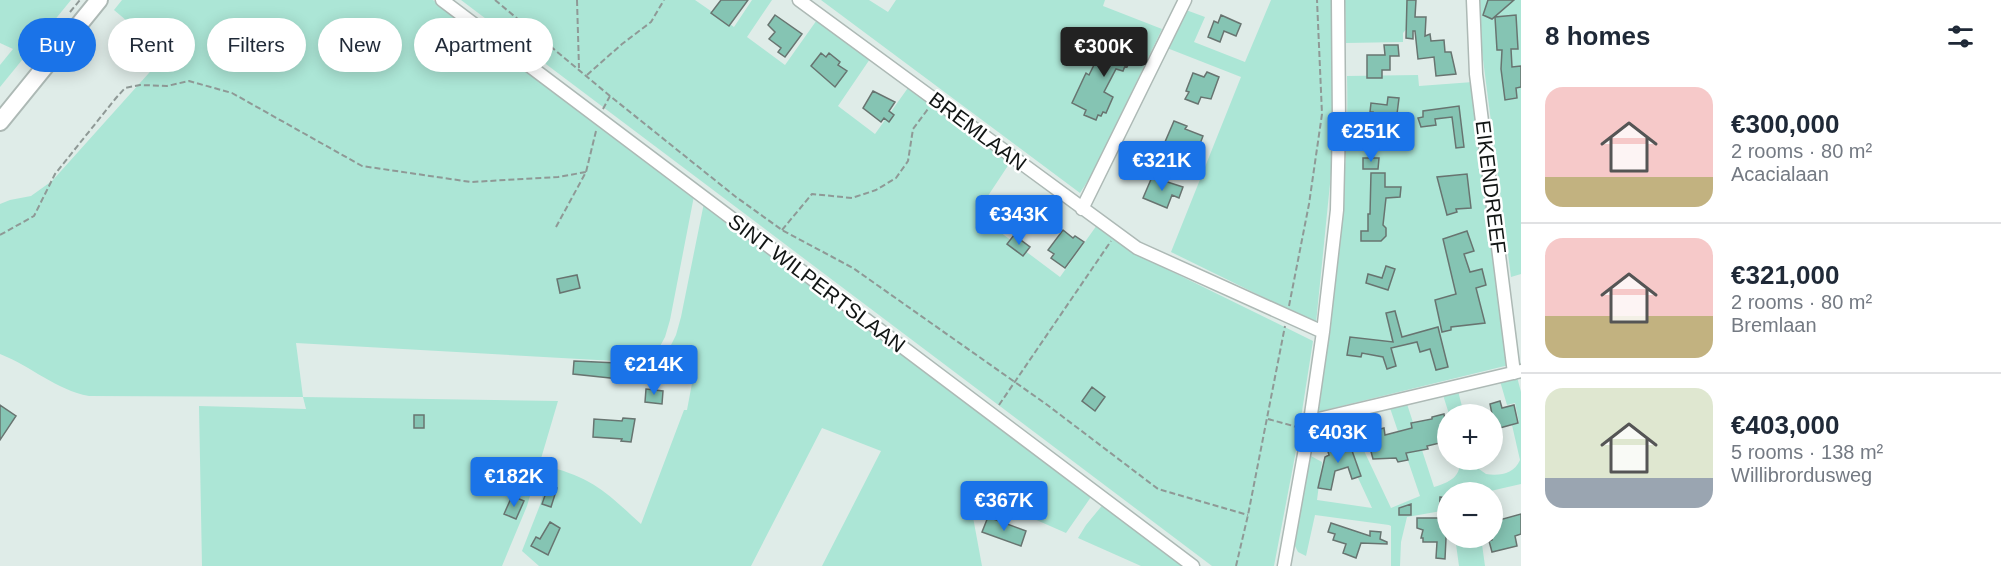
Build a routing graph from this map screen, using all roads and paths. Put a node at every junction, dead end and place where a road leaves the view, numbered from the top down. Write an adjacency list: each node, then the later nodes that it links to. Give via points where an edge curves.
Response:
1 (80, 0): 12 (path)
2 (99, 0): 17 (main road)
3 (442, 0): 16 (street, SINT WILPERTSLAAN)
4 (495, 0): 13 (path)
5 (577, 0): 13 (path)
6 (664, 0): 14 (path, via 651,22)
7 (1185, 0): 19 (street)
8 (1317, 0): 24 (path, via 1322,114)
9 (1338, 0): 25 (street, via 1337,210)
10 (1473, 0): 26 (street, EIKENDREEF, via 1476,74)
11 (801, 1): 15 (street, BREMLAAN)
12 (67, 16)
13 (579, 69): 14 (path)
14 (587, 76): 21 (path, via 675,149)
15 (934, 99): 19 (street, BREMLAAN); 21 (path, via 914,129 908,161 896,178 852,198 812,194)
16 (599, 118): 18 (path); 28 (street, SINT WILPERTSLAAN)
17 (0, 122)
18 (586, 172): 20 (path); 23 (path, via 471,183 362,166 232,93 189,81 167,86 140,85 125,88 116,98 56,174 34,216)
19 (1082, 209): 22 (street, BREMLAAN)
20 (555, 227)
21 (783, 230): 27 (path, via 853,268)
22 (1116, 233): 24 (street, BREMLAAN, via 1160,260); 27 (path)
23 (0, 235)
24 (1287, 316): 25 (street, BREMLAAN); 29 (path)
25 (1323, 332): 30 (street)
26 (1518, 372): 30 (street)
27 (1015, 382): 28 (path); 31 (path, via 1158,489)
28 (992, 415): 33 (street, SINT WILPERTSLAAN)
29 (1267, 418): 30 (path); 31 (path)
30 (1309, 426): 32 (street)
31 (1248, 515): 34 (path)
32 (1288, 565)
33 (1193, 566)
34 (1236, 566)

